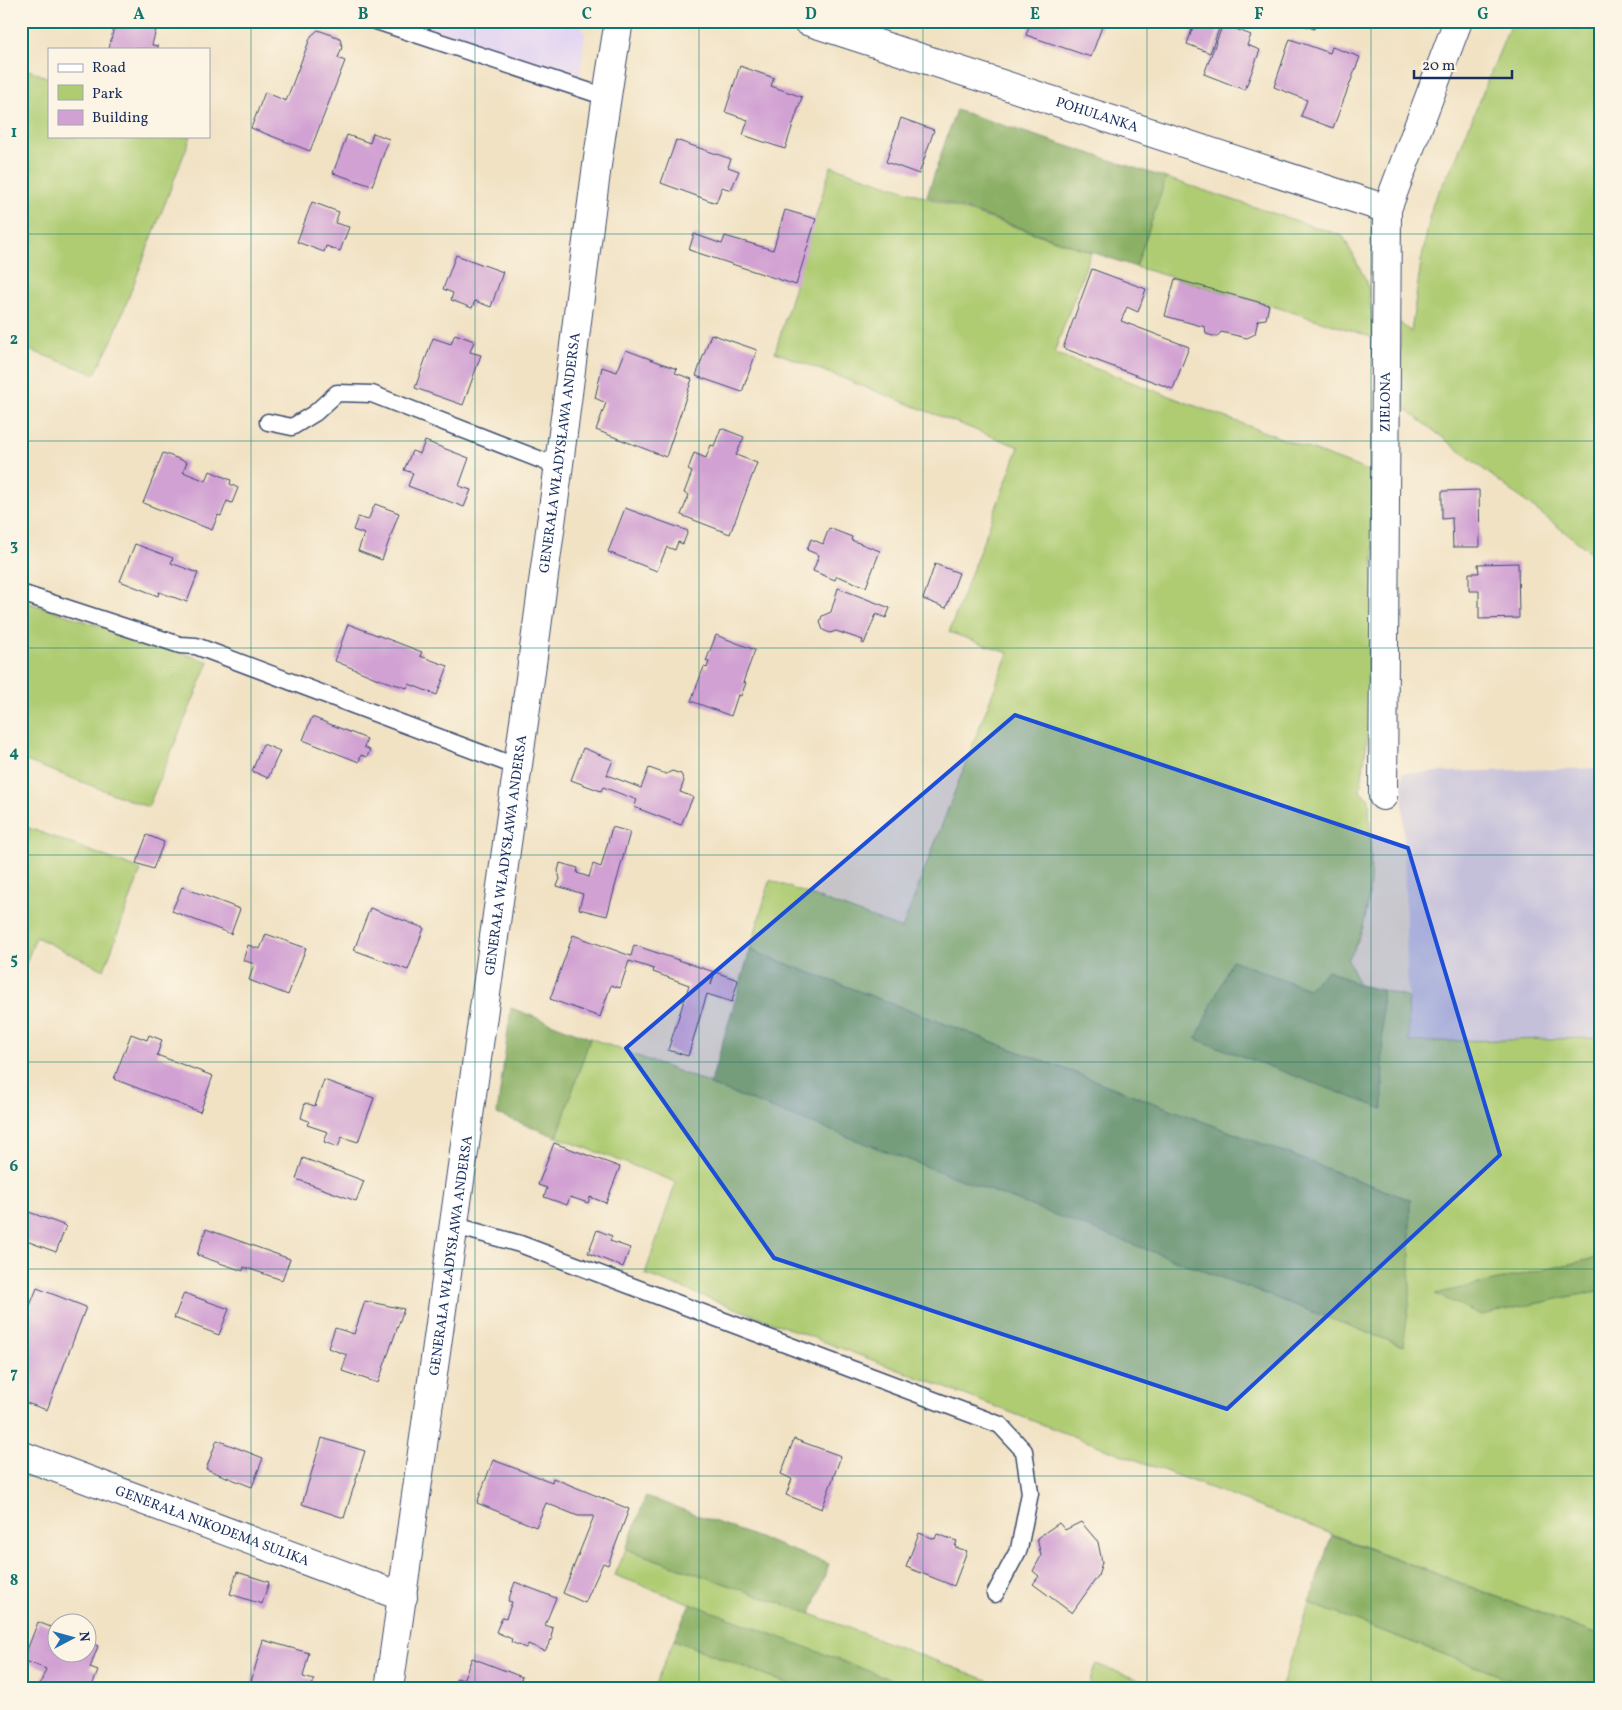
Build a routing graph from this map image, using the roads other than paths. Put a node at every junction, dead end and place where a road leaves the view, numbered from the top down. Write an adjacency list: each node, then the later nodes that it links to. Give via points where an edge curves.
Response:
1 (376, 21): 6 (lane)
2 (619, 21): 6 (street, GENERAŁA WŁADYSŁAWA ANDERSA)
3 (807, 21): 5 (street, POHULANKA)
4 (1458, 21): 7 (street, ZIELONA)
5 (857, 28): 7 (street, POHULANKA)
6 (606, 97): 9 (street, GENERAŁA WŁADYSŁAWA ANDERSA)
7 (1387, 209): 12 (street, ZIELONA)
8 (268, 422): 9 (lane, via 292,427 337,394 372,394)
9 (559, 467): 11 (street, GENERAŁA WŁADYSŁAWA ANDERSA)
10 (21, 593): 11 (lane, via 180,645 196,646)
11 (518, 767): 13 (street, GENERAŁA WŁADYSŁAWA ANDERSA)
12 (1383, 796)
13 (456, 1226): 15 (lane, via 529,1247 1000,1425 1024,1451 1030,1493 1018,1549); 16 (street, GENERAŁA WŁADYSŁAWA ANDERSA)
14 (21, 1454): 16 (street, GENERAŁA NIKODEMA SULIKA)
15 (995, 1594)
16 (403, 1597): 17 (street, GENERAŁA WŁADYSŁAWA ANDERSA)
17 (389, 1689)

